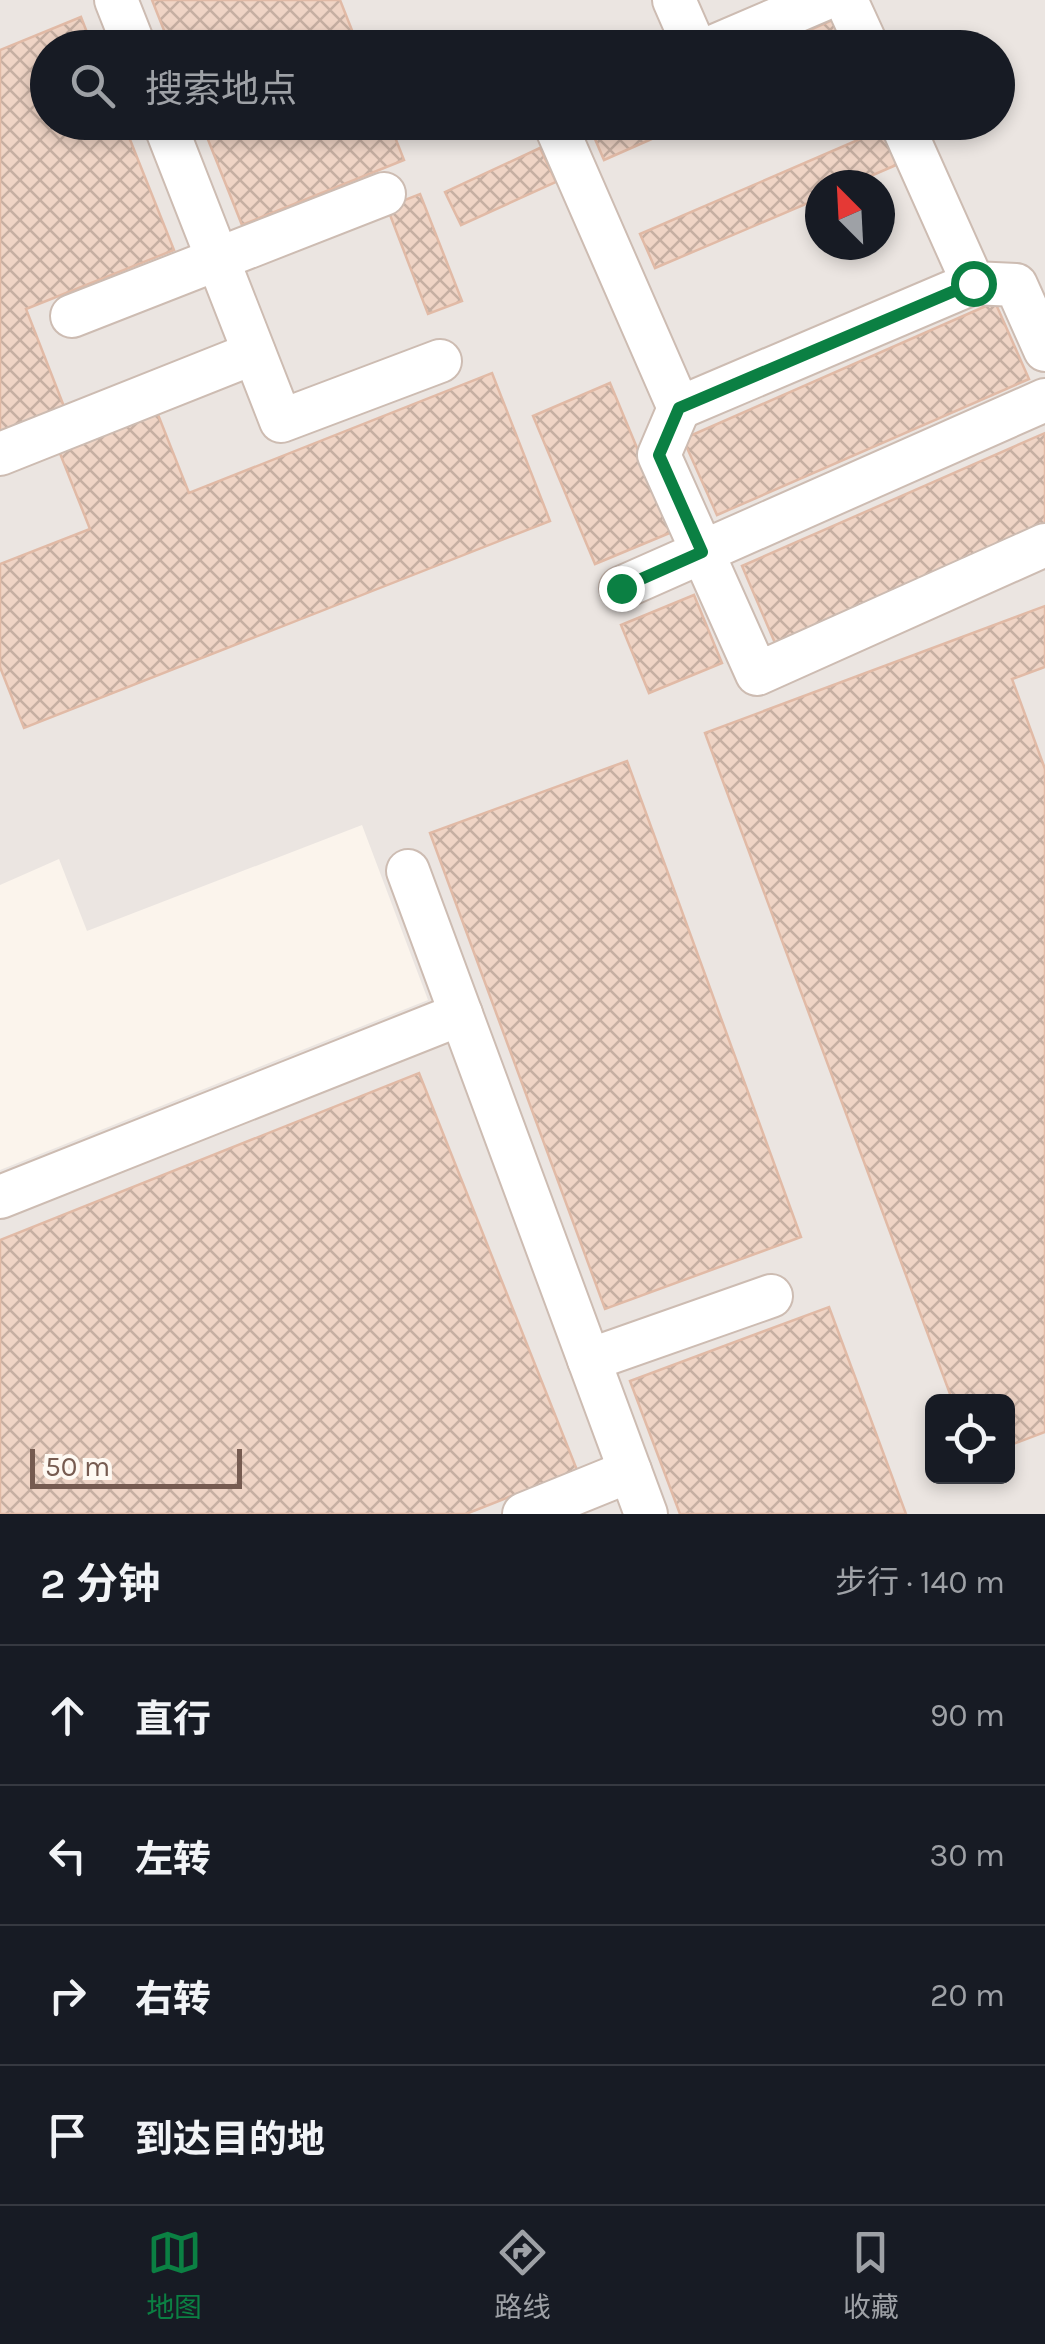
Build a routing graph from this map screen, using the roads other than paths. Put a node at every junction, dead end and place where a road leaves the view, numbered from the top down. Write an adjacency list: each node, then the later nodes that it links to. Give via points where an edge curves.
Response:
1 (116, 0): 5 (lane)
2 (674, 0): 6 (lane)
3 (822, 0): 7 (lane)
4 (846, 0): 8 (lane)
5 (128, 30)
6 (687, 30)
7 (752, 30)
8 (860, 30)
9 (171, 140): 13 (lane)
10 (562, 140): 20 (lane)
11 (909, 140): 14 (lane)
12 (384, 194): 13 (lane)
13 (218, 259): 15 (lane); 17 (lane)
14 (973, 283): 16 (lane, via 1016,285); 20 (lane)
15 (72, 316)
16 (1045, 350)
17 (254, 353): 18 (lane, via 282,422); 21 (lane)
18 (440, 361)
19 (1045, 400): 23 (lane)
20 (679, 408): 23 (lane, via 659,455)
21 (0, 454)
22 (1045, 545): 23 (lane, via 757,674)
23 (702, 552): 24 (lane)
24 (621, 588)
25 (408, 871): 26 (lane)
26 (461, 1014): 27 (lane); 29 (lane)
27 (0, 1196)
28 (771, 1296): 29 (lane)
29 (589, 1360): 30 (lane)
30 (630, 1471): 31 (lane); 32 (lane)
31 (524, 1514)
32 (646, 1514)

